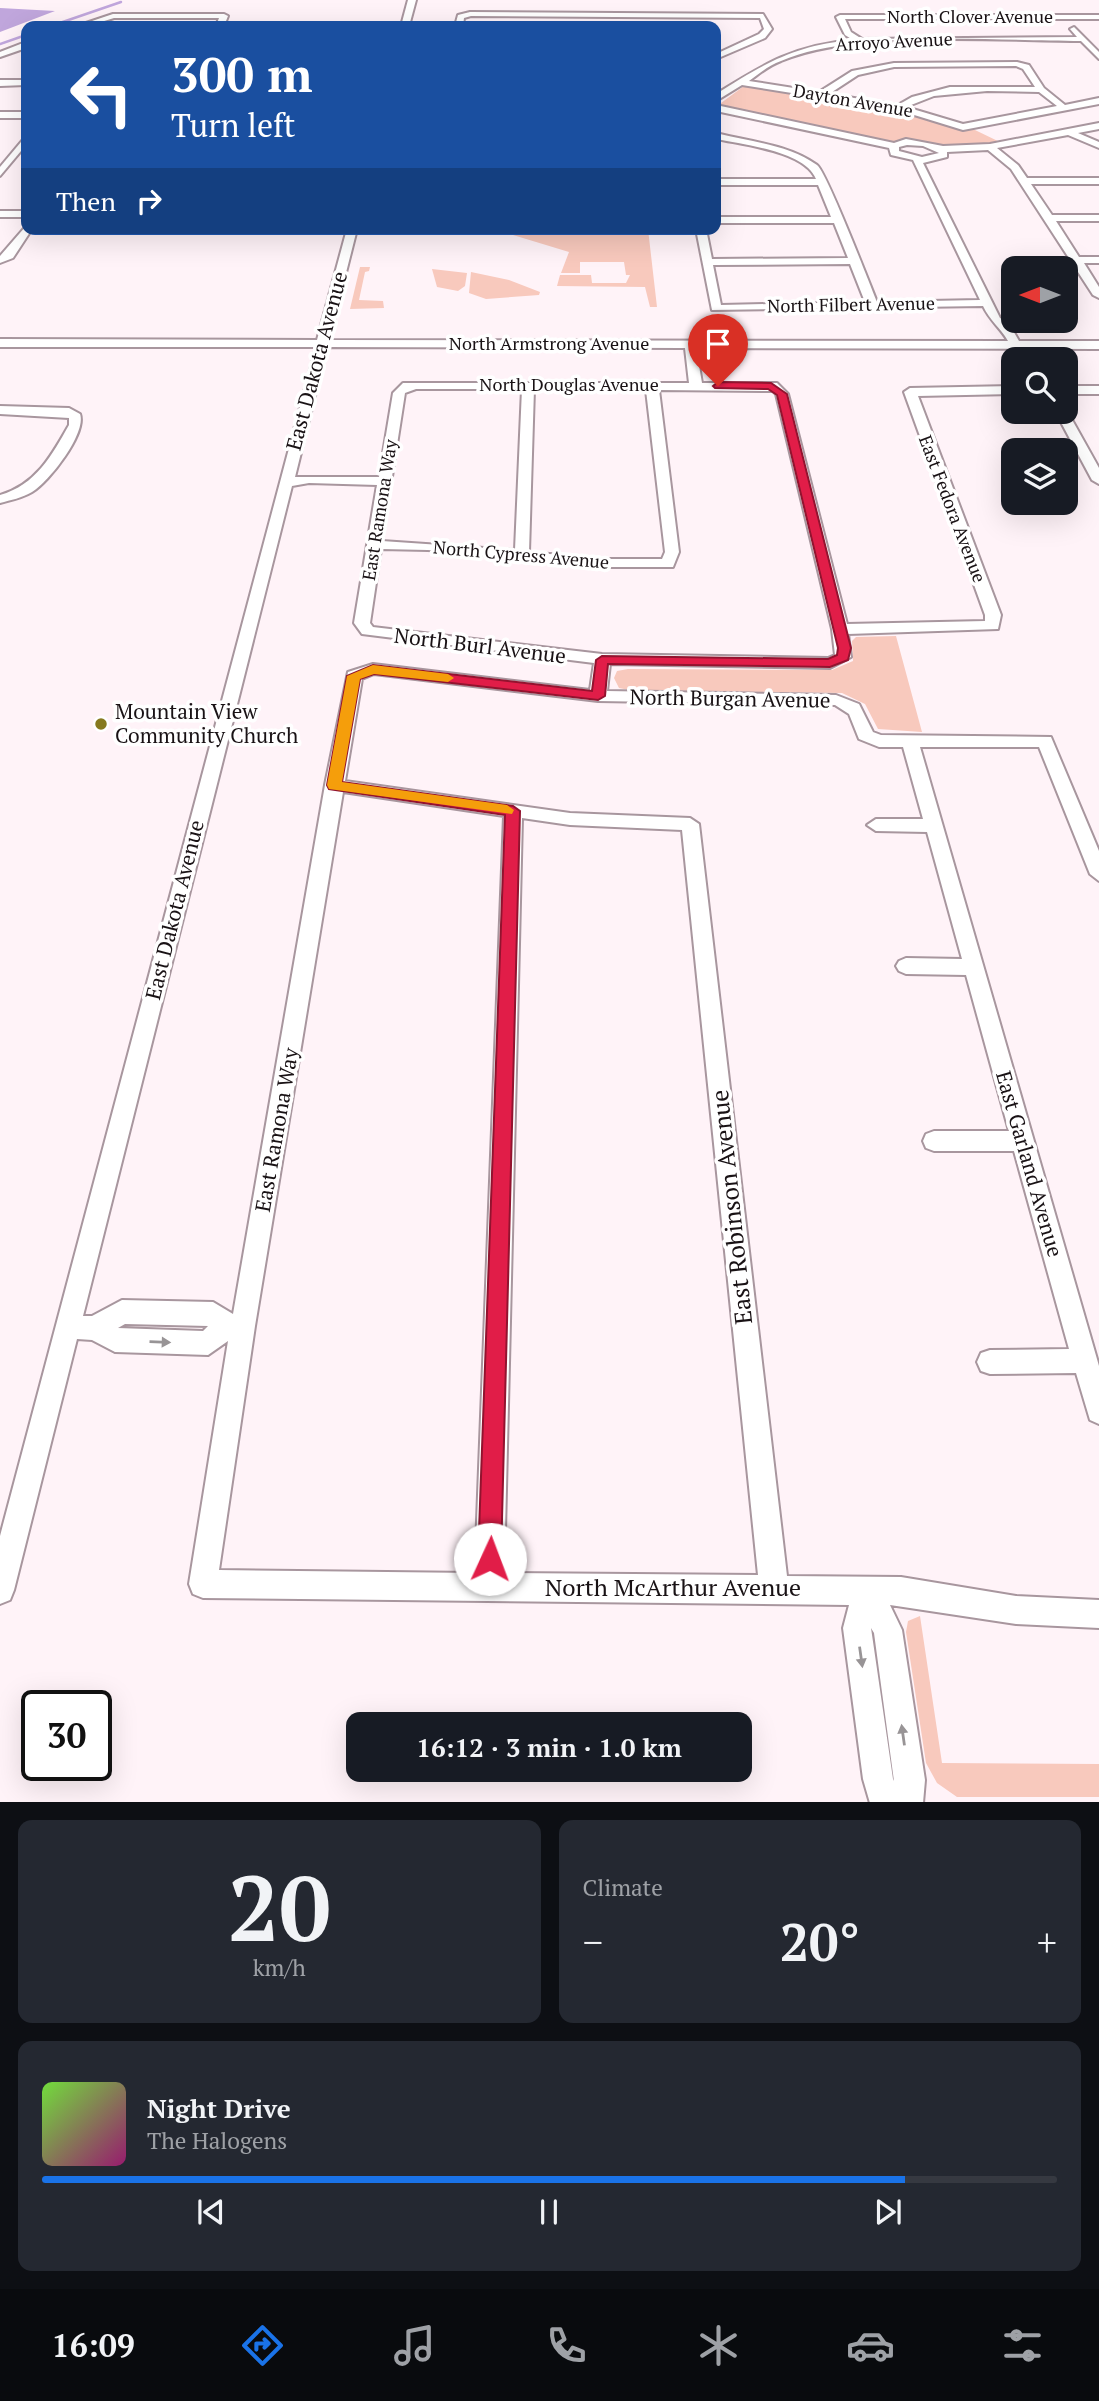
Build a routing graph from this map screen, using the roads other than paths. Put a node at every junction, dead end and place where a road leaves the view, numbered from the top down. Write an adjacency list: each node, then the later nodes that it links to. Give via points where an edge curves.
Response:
1 (412, 0): 9 (street)
2 (536, 14): 3 (street); 10 (street, via 463,15); 11 (street)
3 (611, 14): 4 (street); 12 (street)
4 (686, 14): 13 (street); 18 (street, via 763,16 766,33)
5 (1062, 17): 6 (street, North Clover Avenue); 14 (street); 15 (street, North Clover Avenue, via 840,17 848,33)
6 (1099, 17)
7 (97, 21): 8 (street, via 113,16 224,16)
8 (222, 21)
9 (406, 21)
10 (461, 21)
11 (536, 21)
12 (612, 21)
13 (687, 21)
14 (1083, 39): 15 (street, Arroyo Avenue); 21 (street)
15 (859, 41): 23 (street, Arroyo Avenue)
16 (21, 47): 17 (street)
17 (0, 55)
18 (721, 55)
19 (721, 55): 20 (street)
20 (747, 57)
21 (1099, 57)
22 (759, 60): 23 (street)
23 (770, 62): 25 (street, Arroyo Avenue)
24 (1017, 64): 28 (street, via 1026,67); 29 (street, via 894,65 850,75)
25 (741, 82): 29 (street, Dayton Avenue); 30 (street, Arroyo Avenue)
26 (0, 83): 27 (street)
27 (21, 83)
28 (1041, 90): 32 (street, via 940,92); 33 (street)
29 (821, 95): 32 (street, Dayton Avenue)
30 (721, 96)
31 (1099, 101): 33 (street)
32 (900, 108): 33 (street, Dayton Avenue, via 963,128)
33 (1064, 108)
34 (721, 112): 43 (street)
35 (0, 115): 36 (street)
36 (21, 115)
37 (1099, 126): 40 (street)
38 (726, 129): 43 (street); 51 (street, via 799,157 817,168)
39 (1099, 132): 40 (street)
40 (1074, 134): 41 (street); 44 (street)
41 (1099, 145)
42 (21, 146): 47 (street)
43 (893, 148): 45 (street, via 915,142); 46 (street, via 899,156)
44 (993, 150): 45 (street); 48 (street)
45 (943, 152): 46 (street)
46 (917, 160): 69 (street)
47 (0, 173)
48 (1024, 181): 49 (street); 54 (street)
49 (1099, 181)
50 (721, 182): 51 (street)
51 (824, 182): 56 (street)
52 (0, 214): 53 (street)
53 (21, 214)
54 (1049, 218): 55 (street); 61 (street)
55 (1099, 218)
56 (839, 219): 57 (street); 65 (street)
57 (721, 220)
58 (23, 235): 62 (street, via 9,256)
59 (350, 235): 73 (street, East Dakota Avenue)
60 (702, 235): 66 (street)
61 (1073, 256)
62 (0, 260)
63 (1078, 260): 64 (street)
64 (1099, 260)
65 (856, 261): 66 (street); 70 (street)
66 (707, 262): 70 (street, North Filbert Avenue, via 716,308)
67 (1078, 263): 68 (street)
68 (1099, 295)
69 (987, 303): 70 (street, North Filbert Avenue); 71 (street)
70 (872, 304)
71 (995, 320): 75 (street, via 991,324); 76 (street, via 1004,324)
72 (0, 343): 73 (street, North Armstrong Avenue)
73 (321, 344): 74 (street, North Armstrong Avenue); 88 (street, East Dakota Avenue)
74 (684, 344): 75 (street, North Armstrong Avenue); 80 (street)
75 (1001, 344): 76 (street, North Armstrong Avenue)
76 (1015, 344): 77 (street, North Armstrong Avenue)
77 (1099, 345)
78 (528, 385): 79 (street, North Douglas Avenue); 81 (street, North Douglas Avenue); 92 (street)
79 (652, 386): 80 (street, North Douglas Avenue); 92 (street, North Cypress Avenue, via 672,552 668,564 601,564)
80 (689, 386): 93 (street, North Douglas Avenue, via 777,387 782,394)
81 (403, 387): 89 (street, East Ramona Way)
82 (1001, 390): 93 (street, East Fedora Avenue, via 910,392 993,615 992,626)
83 (1078, 390): 84 (street)
84 (1099, 390)
85 (0, 410): 90 (street, via 59,410 75,417 75,425 43,477 25,491)
86 (1068, 424): 87 (street)
87 (1099, 481)
88 (284, 483): 89 (street, via 308,487); 109 (street, East Dakota Avenue)
89 (384, 483): 91 (street, East Ramona Way)
90 (0, 499)
91 (375, 545): 92 (street, North Cypress Avenue); 94 (street, East Ramona Way, via 362,623)
92 (522, 556)
93 (840, 629): 95 (street, North Burl Avenue, via 843,657 830,663)
94 (368, 631): 95 (street, North Burl Avenue)
95 (602, 660): 97 (street)
96 (354, 676): 97 (street, North Burgan Avenue, via 373,669); 99 (street, East Ramona Way)
97 (598, 696): 98 (street, North Burgan Avenue, via 836,700 858,712 865,735 879,741)
98 (911, 741): 102 (street, East Garland Avenue); 103 (street, North Burgan Avenue, via 1045,741)
99 (334, 785): 100 (street); 108 (street, East Ramona Way)
100 (513, 811): 114 (street); 115 (street, East Robinson Avenue, via 570,819 690,824)
101 (876, 825): 102 (street)
102 (934, 825): 105 (street, East Garland Avenue)
103 (1099, 874)
104 (906, 966): 105 (street)
105 (973, 967): 107 (street, East Garland Avenue)
106 (934, 1140): 107 (street)
107 (1022, 1141): 110 (street, East Garland Avenue)
108 (235, 1326): 109 (street, via 208,1343 115,1340 95,1328); 113 (street, East Ramona Way)
109 (69, 1327): 116 (street, East Dakota Avenue)
110 (1085, 1361): 111 (street); 112 (street, East Garland Avenue)
111 (990, 1362)
112 (1099, 1411)
113 (203, 1584): 114 (street, North McArthur Avenue)
114 (489, 1587): 115 (street, North McArthur Avenue)
115 (774, 1589): 117 (street, North McArthur Avenue)
116 (0, 1590)
117 (867, 1590): 118 (street, North McArthur Avenue, via 920,1593 1016,1611); 119 (street, one-way to 119, via 857,1628 878,1779); 120 (street, one-way to 117, via 910,1780 888,1630)
118 (1099, 1614)
119 (886, 1802)
120 (907, 1802)

